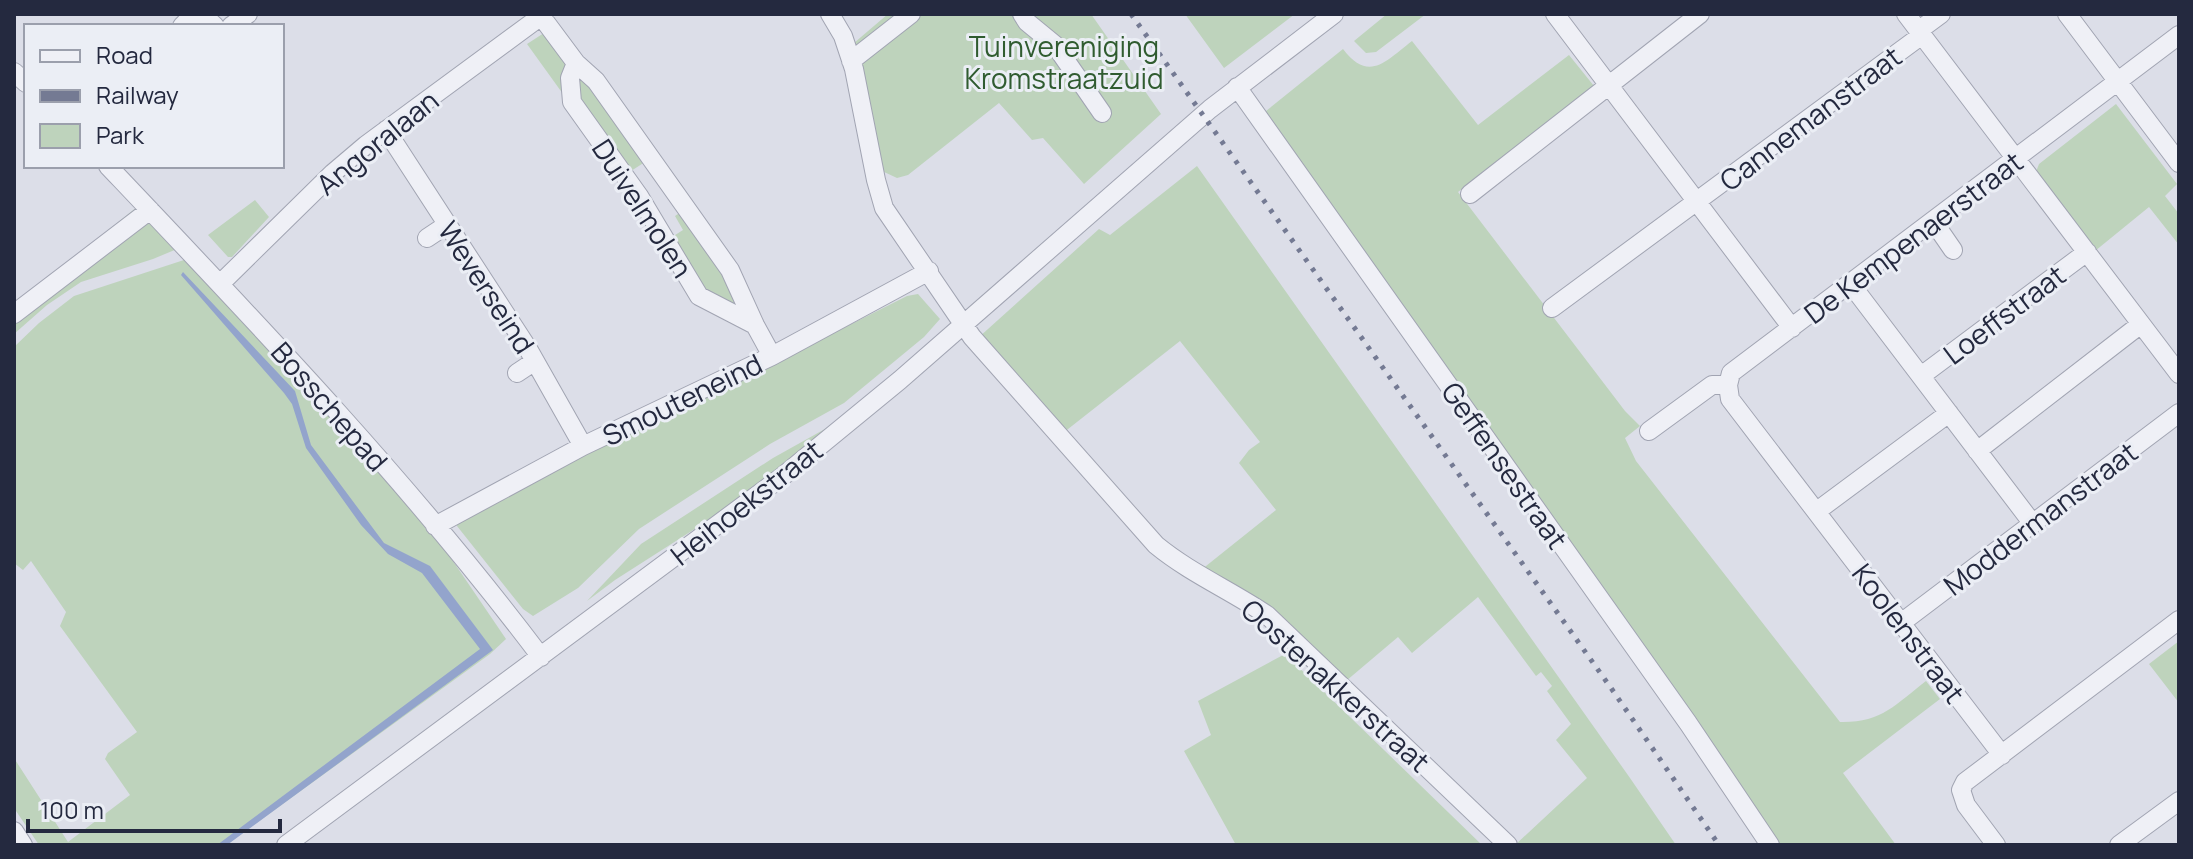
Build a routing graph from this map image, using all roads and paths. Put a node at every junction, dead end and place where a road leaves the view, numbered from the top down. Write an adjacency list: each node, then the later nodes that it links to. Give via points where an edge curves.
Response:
1 (830, 14): 14 (street, Oostenakkerstraat)
2 (911, 14): 14 (street)
3 (1022, 14): 19 (street, via 1055,45)
4 (1334, 14): 18 (street, Heihoekstraat)
5 (1555, 14): 17 (street)
6 (1700, 14): 17 (street)
7 (1906, 14): 11 (street)
8 (1941, 14): 11 (street, Cannemanstraat)
9 (2067, 14): 16 (street)
10 (543, 15): 15 (street, Duivelmolen); 20 (street, Angoralaan)
11 (1920, 33): 21 (street); 25 (street, Cannemanstraat)
12 (2179, 35): 16 (street, De Kempenaerstraat)
13 (829, 53): 14 (street)
14 (850, 56): 32 (street, Oostenakkerstraat, via 884,208)
15 (576, 63): 39 (street, Duivelmolen, via 596,81 730,270); 39 (street, Duivelmolen, via 570,78 572,102 639,196 699,296)
16 (2117, 81): 21 (street, De Kempenaerstraat); 22 (street)
17 (1609, 83): 24 (street); 25 (street)
18 (1237, 87): 37 (street, Heihoekstraat); 64 (street, Geffensestraat)
19 (1102, 113)
20 (386, 130): 28 (street, Weverseind); 33 (street, Angoralaan, via 333,173)
21 (2016, 159): 27 (street, De Kempenaerstraat); 31 (street)
22 (2179, 163)
23 (110, 168): 26 (street, Bosschepad)
24 (1470, 194)
25 (1697, 202): 35 (street, Cannemanstraat); 40 (street)
26 (150, 210): 33 (street, Bosschepad); 36 (street)
27 (1933, 221): 30 (street); 34 (street, De Kempenaerstraat)
28 (448, 224): 29 (street); 42 (street, Weverseind)
29 (427, 238)
30 (1953, 250)
31 (2087, 252): 38 (street); 45 (street, Loeffstraat)
32 (929, 271): 37 (street, Oostenakkerstraat); 41 (street, Smouteneind)
33 (221, 283): 54 (street, Bosschepad)
34 (1850, 283): 40 (street, De Kempenaerstraat); 45 (street)
35 (1552, 308)
36 (14, 314)
37 (963, 324): 57 (street, Heihoekstraat, via 783,476); 63 (street, Oostenakkerstraat, via 1156,545 1267,615)
38 (2141, 324): 44 (street); 51 (street)
39 (755, 325): 41 (street, Duivelmolen)
40 (1792, 328): 46 (street, De Kempenaerstraat, via 1731,373)
41 (772, 356): 50 (street, Smouteneind)
42 (535, 361): 43 (street); 50 (street, Weverseind)
43 (517, 373)
44 (2179, 374)
45 (1921, 376): 47 (street)
46 (1728, 385): 49 (street, De Kempenaerstraat, via 1712,385); 52 (street, Koolenstraat, via 1730,399)
47 (1949, 413): 51 (street); 52 (street)
48 (2179, 413): 53 (street, Moddermanstraat)
49 (1649, 431)
50 (583, 446): 54 (street, Smouteneind)
51 (1977, 451): 53 (street)
52 (1817, 511): 56 (street, Koolenstraat)
53 (2033, 524): 56 (street, Moddermanstraat)
54 (435, 526): 57 (street, Bosschepad)
55 (2179, 620): 58 (street)
56 (1901, 623): 58 (street, Koolenstraat)
57 (541, 657): 62 (street, Heihoekstraat)
58 (2002, 755): 65 (street, via 1961,790)
59 (2179, 801): 66 (street)
60 (14, 831): 61 (street)
61 (23, 845)
62 (286, 845)
63 (1508, 845)
64 (1770, 845)
65 (1996, 845)
66 (2119, 845)

